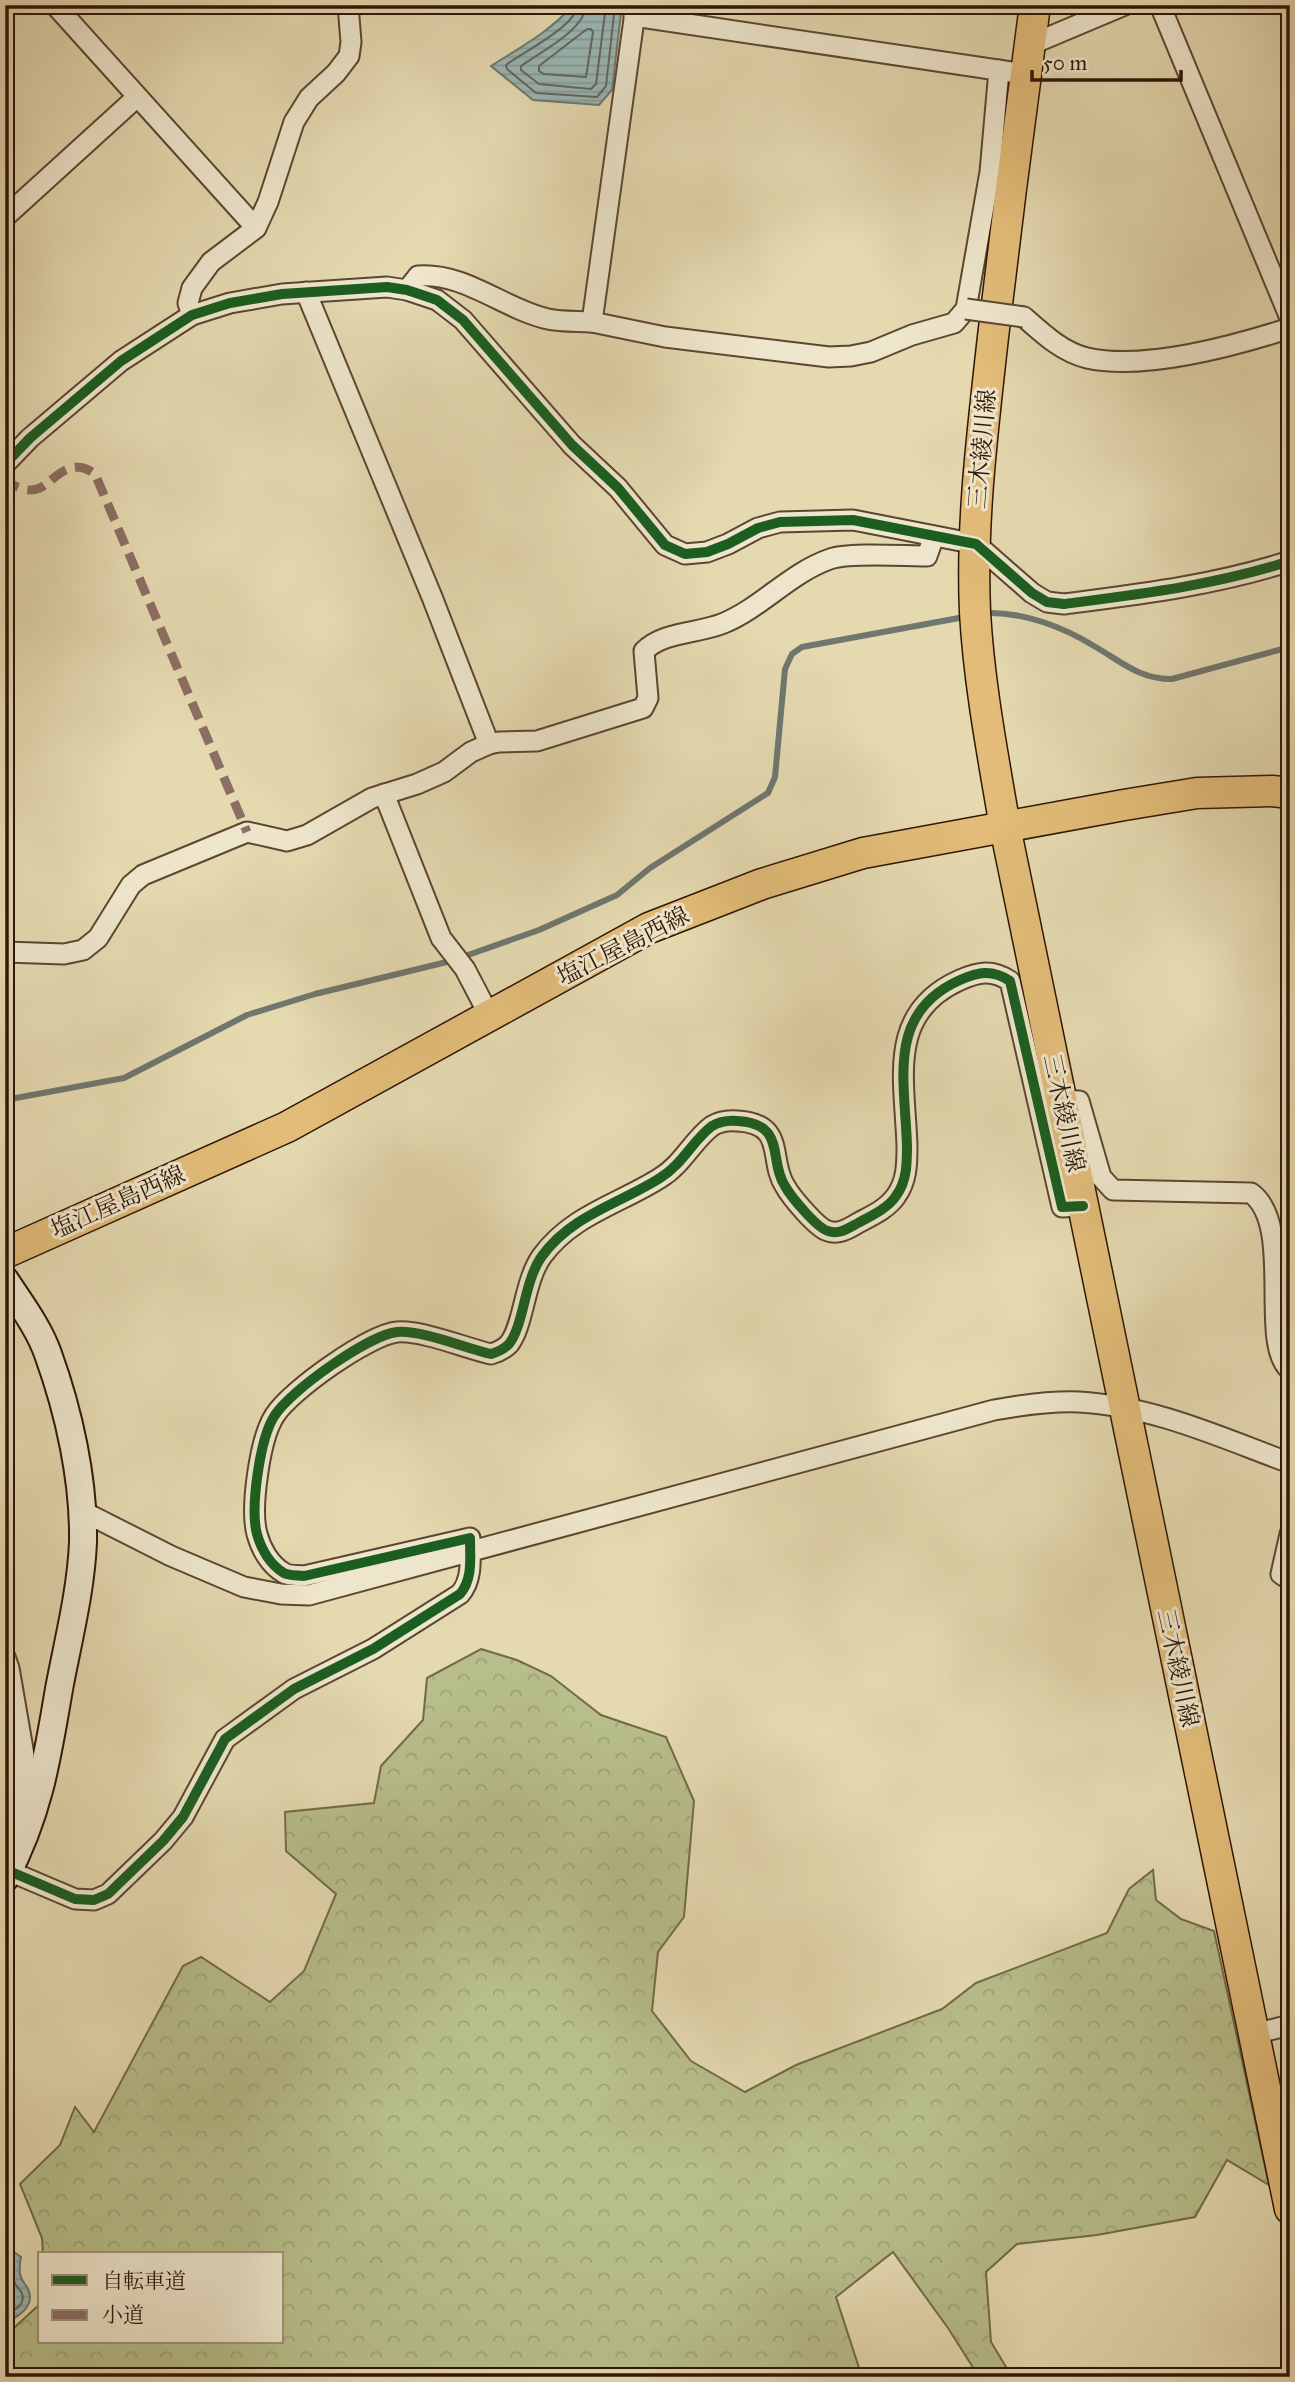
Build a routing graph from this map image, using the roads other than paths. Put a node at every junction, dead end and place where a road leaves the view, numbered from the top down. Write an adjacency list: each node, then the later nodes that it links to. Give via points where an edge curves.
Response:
1 (55, 5): 9 (street)
2 (348, 5): 11 (street, via 349,56 309,98 294,122)
3 (1035, 5): 7 (main road, 三木綾川線)
4 (1125, 5): 7 (street)
5 (1160, 5): 16 (street)
6 (635, 11): 8 (street); 17 (street)
7 (1030, 45): 8 (main road, 三木綾川線)
8 (1012, 72): 14 (street); 21 (main road, 三木綾川線)
9 (137, 97): 10 (street); 11 (street)
10 (5, 217)
11 (256, 228): 15 (street, via 211,262 192,288 188,303)
12 (407, 290): 13 (street); 17 (street, via 418,276 430,275 548,319); 20 (street, via 436,300 463,320 665,545 685,554 707,552 779,522 853,520)
13 (306, 292): 15 (street, via 230,303); 23 (street)
14 (966, 309): 17 (street, via 954,323 871,352 829,357 665,337); 18 (street, bridge, via 1024,317 1049,340 1085,358 1115,362 1161,359)
15 (192, 315): 19 (street, via 121,361)
16 (1290, 318)
17 (592, 322)
18 (1290, 328)
19 (5, 464)
20 (934, 536): 21 (street); 23 (street, via 927,556 833,558 807,569 723,624 654,642 644,651 648,698 643,708 537,741)
21 (976, 544): 22 (street, via 1032,593 1047,602 1064,604 1244,576); 26 (main road, 三木綾川線, via 975,612 984,708)
22 (1290, 561)
23 (489, 744): 25 (street, via 444,772)
24 (1290, 793): 26 (main road, 塩江屋島西線, via 1197,793)
25 (384, 794): 27 (street, via 307,835 287,841 247,832 143,876 131,885 97,938 83,950 64,954); 28 (street, via 441,938 465,969)
26 (1005, 827): 28 (main road, 塩江屋島西線, via 863,853 762,884 649,928); 29 (main road, 三木綾川線)
27 (5, 952)
28 (489, 1015): 31 (main road, 塩江屋島西線, via 286,1127)
29 (1061, 1100): 30 (main road, 三木綾川線); 33 (street, via 1079,1101 1101,1177 1113,1190 1251,1193 1262,1200 1269,1214 1277,1269 1280,1359)
30 (1083, 1206): 34 (main road, 三木綾川線); 38 (street, via 1062,1208 1010,981 988,972 943,988 910,1026 902,1077 907,1166 896,1197 882,1210 842,1232 829,1232 783,1185 772,1140 762,1127 726,1120 713,1126 660,1178 579,1220 556,1239 529,1280 516,1329 501,1351 491,1354 413,1333 379,1336 334,1364 275,1415 259,1464 257,1533 269,1561 285,1574 304,1576 470,1538)
31 (5, 1253)
32 (5, 1280): 36 (street, via 47,1351 65,1412)
33 (1290, 1370)
34 (1125, 1409): 35 (street, via 1169,1419); 38 (street, via 1080,1402 994,1409); 44 (main road, 三木綾川線)
35 (1290, 1463)
36 (82, 1511): 38 (street, via 232,1582 281,1594 309,1595); 42 (street, via 76,1596 44,1776 24,1840)
37 (1290, 1534): 39 (street, via 1282,1574)
38 (470, 1550): 42 (street, via 467,1586 460,1594 373,1649 294,1689 225,1739 183,1817 108,1894 94,1900 75,1899)
39 (1290, 1580)
40 (5, 1657): 41 (street, via 24,1755 21,1785)
41 (5, 1828)
42 (7, 1874)
43 (1290, 2025): 44 (street)
44 (1254, 2034): 45 (main road, 三木綾川線)
45 (1290, 2209)

